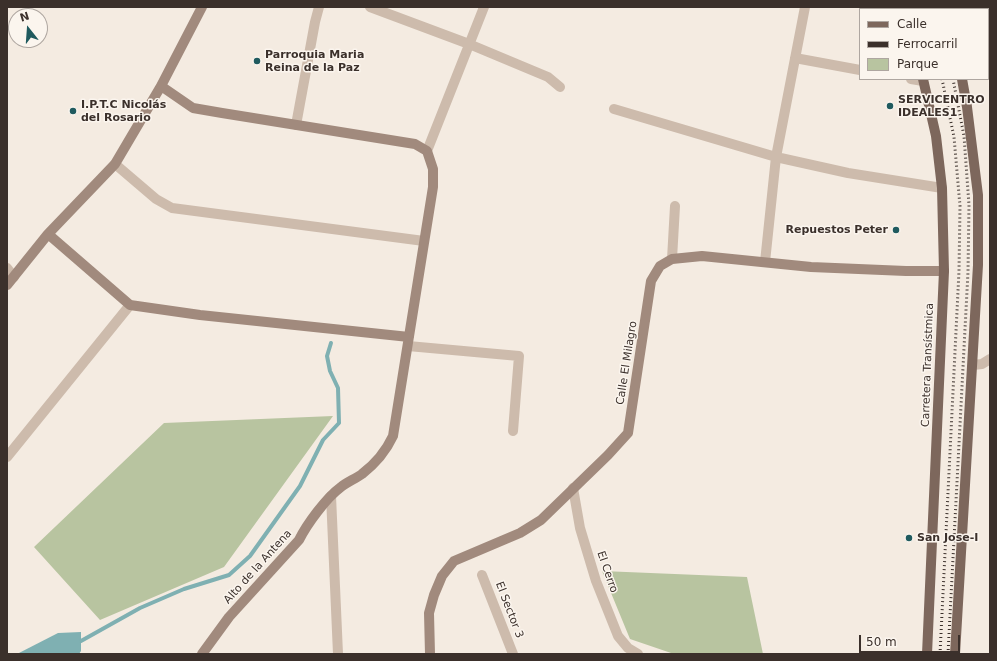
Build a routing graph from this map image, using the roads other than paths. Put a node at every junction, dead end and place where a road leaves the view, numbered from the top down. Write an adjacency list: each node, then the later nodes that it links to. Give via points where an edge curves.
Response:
1 (202, 7): 11 (street)
2 (319, 7): 14 (street, via 314,22)
3 (370, 7): 6 (street)
4 (484, 7): 6 (street)
5 (805, 7): 7 (street)
6 (469, 44): 12 (street, via 548,78); 15 (street)
7 (795, 58): 8 (street); 16 (street)
8 (859, 70)
9 (923, 80): 18 (main road, Carretera Transístmica, via 936,136)
10 (962, 80): 30 (main road, via 978,194 978,265)
11 (161, 86): 14 (street, via 193,108); 17 (street)
12 (560, 87)
13 (614, 109): 16 (street)
14 (296, 125): 15 (street, via 415,144)
15 (427, 151): 21 (street, Alto de la Antena, via 433,186)
16 (776, 157): 18 (street, via 848,173); 23 (street)
17 (115, 164): 20 (street); 21 (street, via 156,199 172,208)
18 (942, 188): 25 (main road, Carretera Transístmica)
19 (675, 206): 22 (street)
20 (48, 234): 26 (street); 27 (street)
21 (424, 241): 28 (street, Alto de la Antena)
22 (672, 259): 23 (street, via 702,256); 33 (street, Calle El Milagro, via 660,266 651,282 628,433)
23 (765, 262): 25 (street, via 819,268)
24 (7, 268): 26 (street)
25 (944, 271): 41 (main road, Carretera Transístmica)
26 (10, 281)
27 (130, 305): 28 (street); 32 (street)
28 (409, 341): 31 (street, via 519,356); 34 (street, Alto de la Antena, via 393,436 388,447 362,474 340,487)
29 (990, 359): 30 (street, via 982,364)
30 (972, 365): 42 (main road)
31 (513, 431)
32 (7, 457)
33 (573, 488): 38 (street, Calle El Milagro, via 541,520 520,534 454,561 442,576 429,613); 40 (street, El Cerro, via 580,528 596,581 618,636 628,648)
34 (331, 496): 36 (street, Alto de la Antena, via 305,528 299,540 229,617); 37 (street)
35 (482, 575): 39 (street, El Sector 3)
36 (202, 654)
37 (338, 654)
38 (430, 654)
39 (513, 654)
40 (638, 654)
41 (927, 654)
42 (955, 654)

